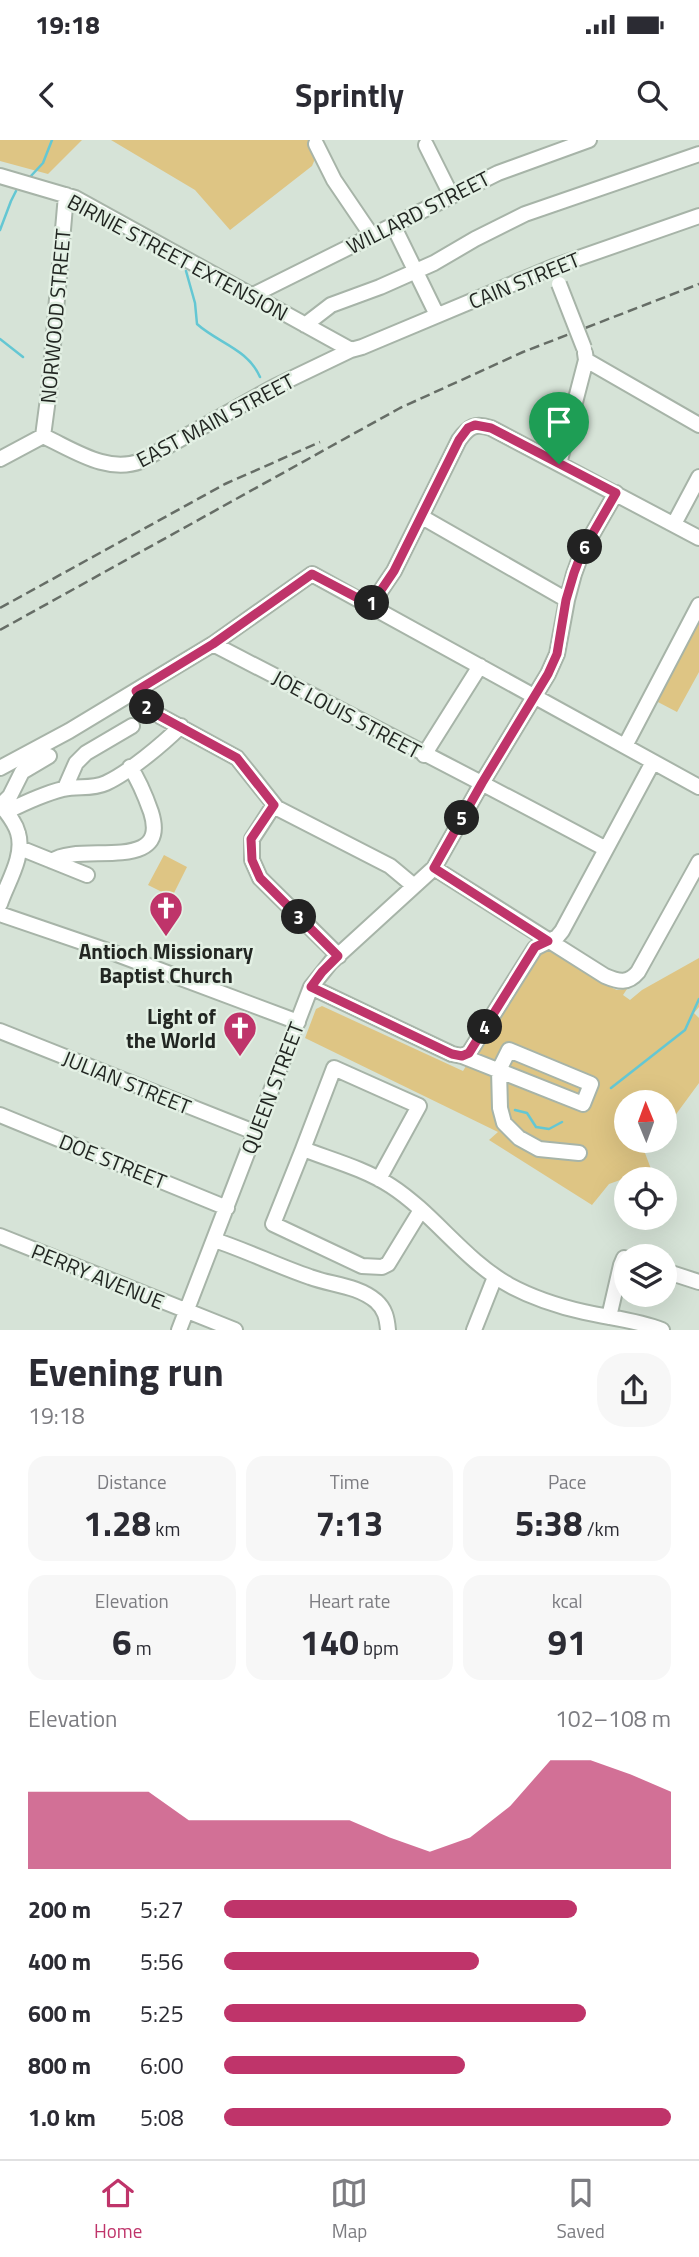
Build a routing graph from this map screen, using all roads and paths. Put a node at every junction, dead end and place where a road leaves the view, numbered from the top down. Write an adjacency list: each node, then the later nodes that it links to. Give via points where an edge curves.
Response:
1 (589, 140): 7 (street, WILLARD STREET)
2 (423, 142): 7 (street)
3 (316, 144): 10 (street)
4 (699, 154): 12 (street, via 525,214)
5 (0, 176): 6 (street, BIRNIE STREET EXTENSION)
6 (66, 195): 13 (street, BIRNIE STREET EXTENSION); 19 (street, NORWOOD STREET)
7 (451, 195): 9 (street, WILLARD STREET)
8 (699, 216): 11 (street, CAIN STREET)
9 (393, 225): 10 (street, WILLARD STREET); 12 (street)
10 (372, 236): 13 (street, WILLARD STREET)
11 (553, 267): 14 (street, CAIN STREET); 17 (street, bridge)
12 (416, 271): 14 (street); 15 (street, via 331,305)
13 (251, 296): 15 (street, BIRNIE STREET EXTENSION)
14 (437, 315): 16 (street, CAIN STREET)
15 (305, 325): 16 (street, BIRNIE STREET EXTENSION)
16 (351, 350): 19 (street, EAST MAIN STREET, via 128,466 105,464)
17 (585, 354): 18 (street); 21 (street)
18 (699, 425)
19 (43, 436): 20 (street)
20 (0, 459)
21 (559, 464): 23 (street); 24 (street, via 491,428 475,425 459,440)
22 (699, 477): 25 (street)
23 (616, 493): 25 (street); 27 (street, QUEEN STREET, via 582,552)
24 (422, 517): 27 (street); 28 (street)
25 (674, 524): 26 (street)
26 (699, 538)
27 (566, 600): 33 (street, QUEEN STREET, via 557,654)
28 (371, 605): 30 (street, via 312,574); 31 (street)
29 (699, 605): 36 (street)
30 (213, 644): 32 (street); 38 (street, JOE LOUIS STREET)
31 (481, 666): 33 (street); 38 (street)
32 (136, 691): 35 (street, via 144,705); 37 (street)
33 (535, 696): 36 (street); 43 (street, QUEEN STREET)
34 (132, 726): 42 (street, via 86,753)
35 (181, 726): 40 (street); 46 (street, via 237,758)
36 (625, 746): 39 (street)
37 (43, 752): 41 (street); 42 (street); 47 (street, via 22,772)
38 (424, 755): 43 (street, JOE LOUIS STREET)
39 (653, 762): 44 (street); 49 (street)
40 (130, 767): 45 (street, via 105,784); 50 (street, via 144,790 153,820 146,846 130,852 62,855)
41 (0, 768)
42 (73, 768): 45 (street)
43 (482, 783): 49 (street, JOE LOUIS STREET); 52 (street, QUEEN STREET)
44 (699, 787)
45 (65, 788): 47 (street)
46 (274, 805): 54 (street, via 390,866); 58 (street, via 251,839 252,860 260,878)
47 (2, 807): 48 (street, via 18,831)
48 (20, 848): 50 (street); 55 (street)
49 (606, 849): 57 (street, via 562,931)
50 (52, 861): 53 (street)
51 (699, 862): 57 (street, via 633,979 617,982)
52 (434, 868): 54 (street, QUEEN STREET); 57 (street)
53 (87, 875)
54 (414, 886): 58 (street, QUEEN STREET)
55 (0, 904)
56 (0, 914): 60 (street)
57 (548, 941): 62 (street, via 535,947 469,1053)
58 (338, 956): 59 (street, QUEEN STREET)
59 (311, 987): 60 (street, QUEEN STREET); 62 (street)
60 (298, 1022): 65 (street, QUEEN STREET)
61 (0, 1031): 65 (street, JULIAN STREET)
62 (462, 1056): 63 (street)
63 (499, 1070): 63 (street, via 583,1104 592,1084 509,1049); 67 (street, via 499,1108 504,1124 539,1149)
64 (0, 1115): 69 (street, DOE STREET)
65 (254, 1132): 69 (street, QUEEN STREET)
66 (303, 1149): 68 (street); 68 (street, via 334,1068 419,1106); 70 (street, via 272,1223 362,1266 382,1267)
67 (579, 1153)
68 (379, 1179): 70 (street)
69 (227, 1208): 72 (street, QUEEN STREET)
70 (421, 1210): 74 (street)
71 (0, 1236): 77 (street, PERRY AVENUE)
72 (214, 1240): 77 (street, QUEEN STREET); 81 (street, via 374,1299 383,1309)
73 (677, 1275): 75 (street)
74 (495, 1277): 78 (street, via 544,1301); 82 (street)
75 (699, 1282)
76 (614, 1298): 78 (street)
77 (186, 1311): 79 (street, QUEEN STREET); 80 (street, PERRY AVENUE)
78 (610, 1317): 83 (street)
79 (179, 1329)
80 (235, 1329)
81 (388, 1329)
82 (474, 1329)
83 (662, 1329)

